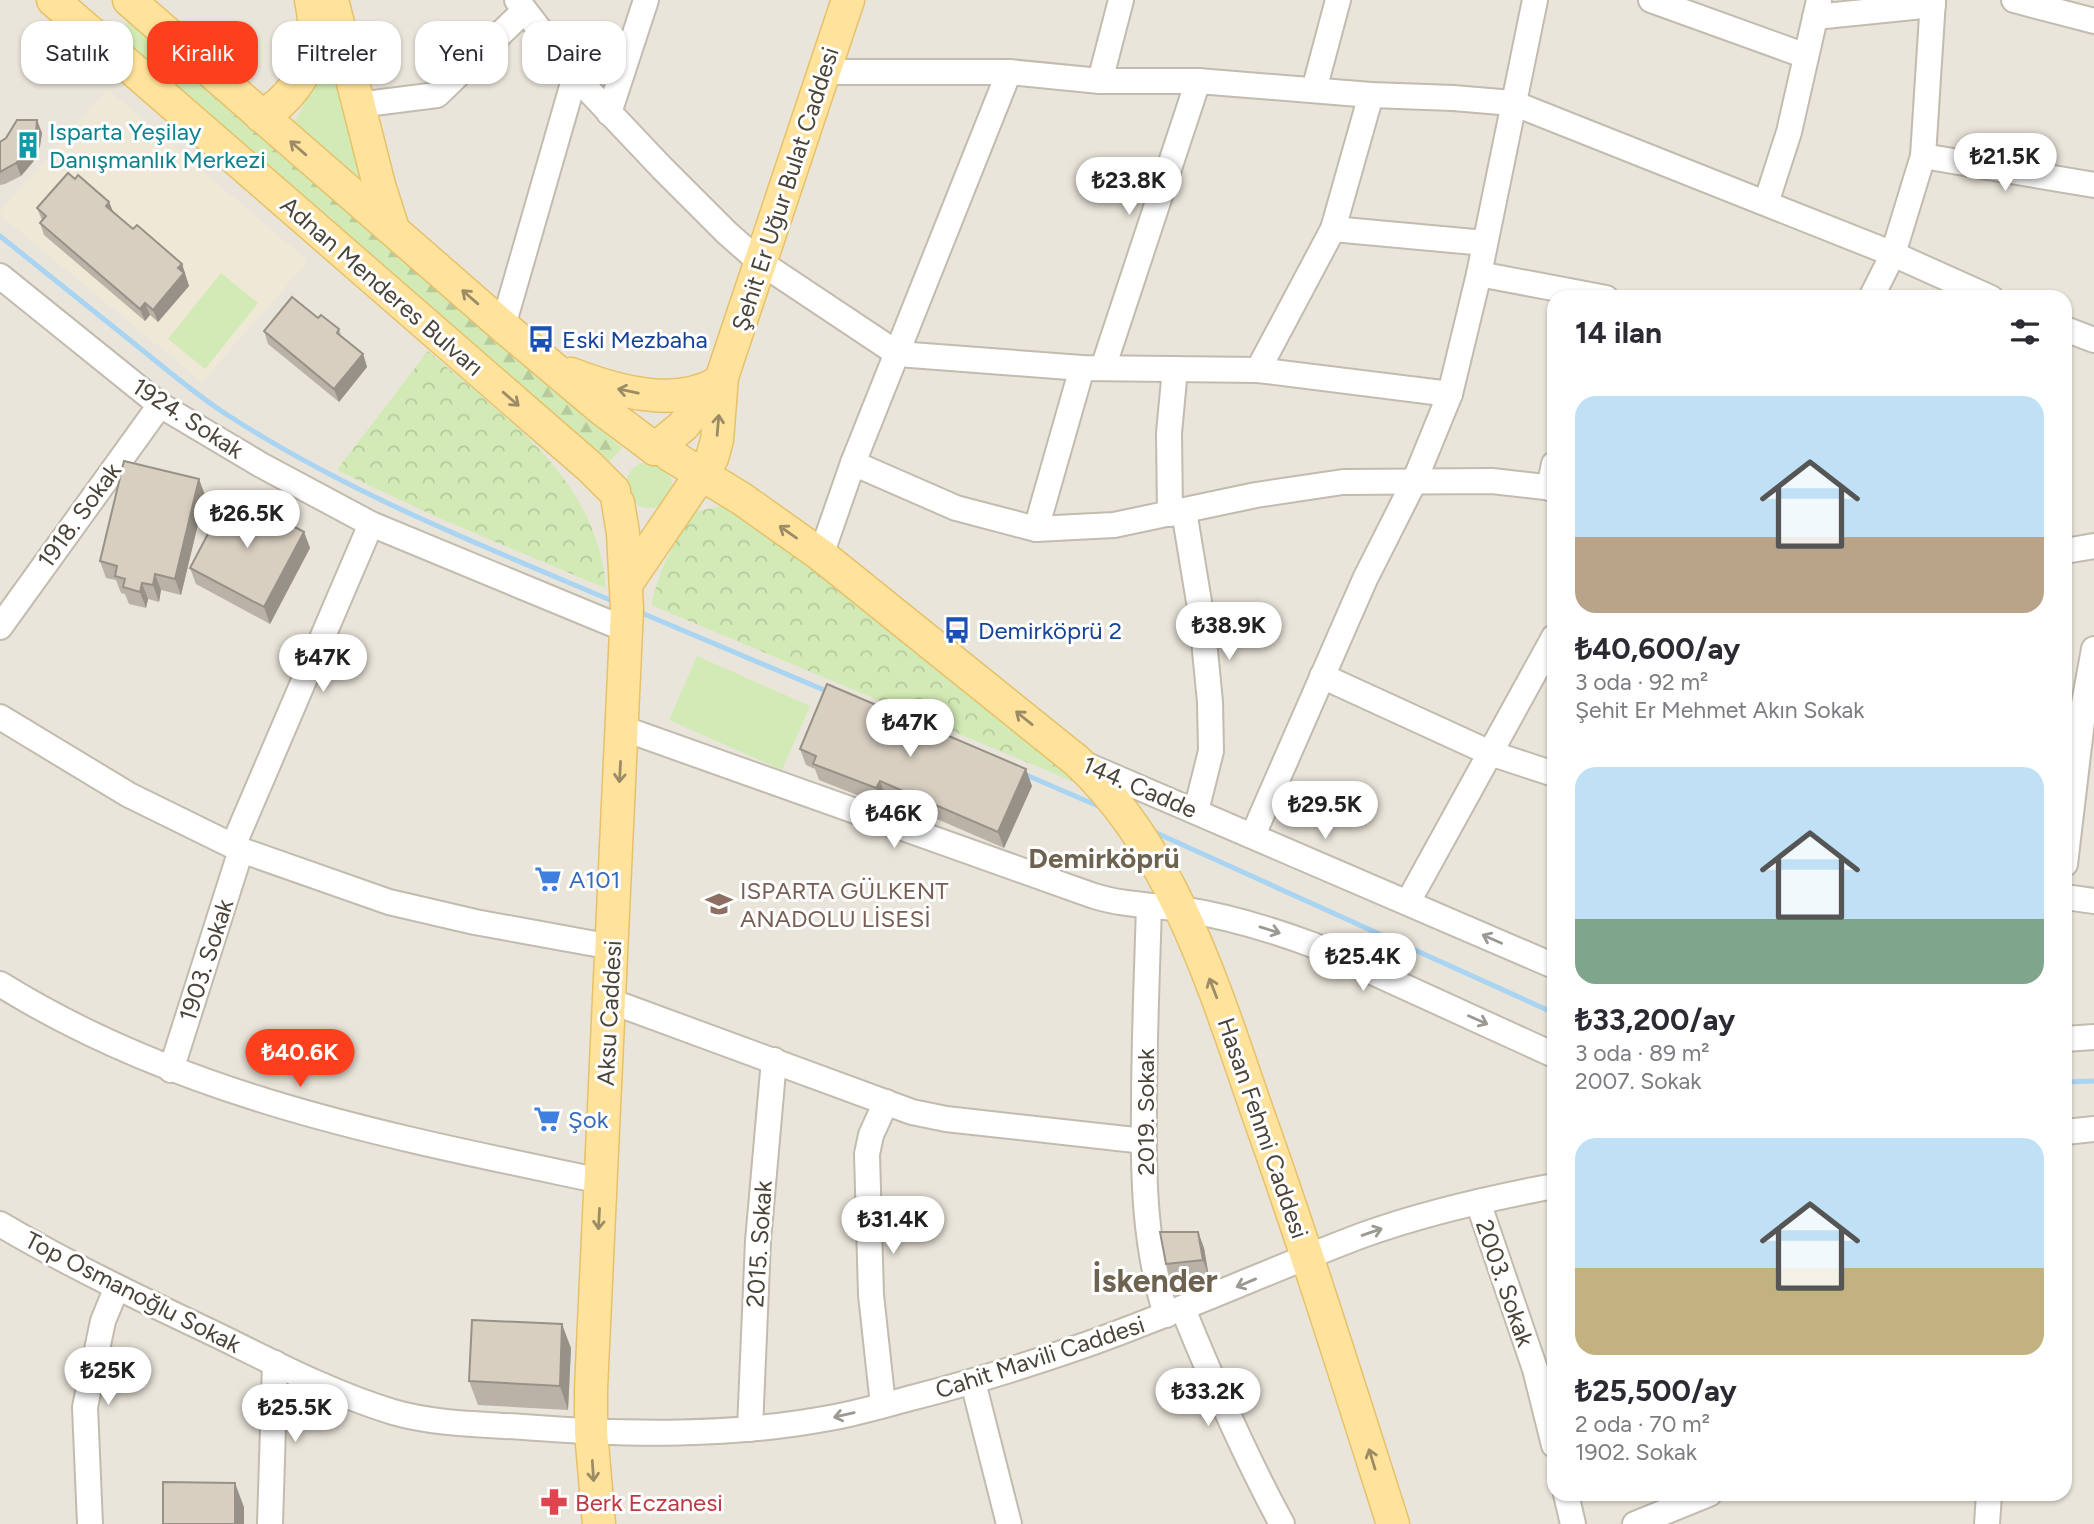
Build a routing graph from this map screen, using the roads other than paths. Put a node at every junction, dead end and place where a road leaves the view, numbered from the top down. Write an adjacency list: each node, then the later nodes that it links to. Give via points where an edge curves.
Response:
1 (54, 0): 16 (main road, Adnan Menderes Bulvarı)
2 (124, 0): 17 (main road)
3 (129, 0): 33 (main road, Adnan Menderes Bulvarı)
4 (311, 0): 33 (main road, via 315,31 309,58 281,104)
5 (332, 0): 31 (main road)
6 (646, 0): 32 (street)
7 (848, 0): 22 (main road, Şehit Er Uğur Bulat Caddesi)
8 (1121, 0): 24 (street)
9 (1338, 0): 28 (street)
10 (1535, 0): 30 (street)
11 (2014, 0): 19 (street)
12 (1663, 2): 20 (street)
13 (1933, 3): 15 (street); 34 (street)
14 (521, 6): 18 (street); 31 (street, via 437,95)
15 (1817, 8): 20 (street)
16 (77, 21)
17 (104, 21)
18 (533, 21)
19 (2094, 21)
20 (1806, 56): 36 (street, via 1789,132)
21 (133, 70): 58 (main road, Adnan Menderes Bulvarı, one-way to 58)
22 (824, 72): 23 (street); 41 (main road, Şehit Er Uğur Bulat Caddesi)
23 (1009, 72): 24 (street); 50 (street)
24 (1100, 81): 25 (street)
25 (1198, 81): 28 (street); 52 (street)
26 (573, 84): 47 (street)
27 (583, 84): 32 (street)
28 (1314, 90): 29 (street)
29 (1371, 95): 30 (street); 37 (street)
30 (1513, 103): 36 (street); 39 (street)
31 (358, 105): 38 (main road)
32 (610, 113): 41 (street)
33 (261, 116): 38 (main road, Adnan Menderes Bulvarı, one-way to 33)
34 (1923, 156): 35 (street); 40 (street)
35 (2094, 185)
36 (1766, 203): 40 (street)
37 (1333, 229): 39 (street); 54 (street)
38 (394, 231): 47 (main road, Adnan Menderes Bulvarı, one-way to 38)
39 (1485, 243): 42 (street)
40 (1893, 254): 45 (street); 46 (street)
41 (760, 262): 50 (street); 55 (main road, Şehit Er Uğur Bulat Caddesi)
42 (1479, 274): 44 (street); 56 (street)
43 (0, 276): 57 (street, 1924. Sokak)
44 (1560, 290)
45 (1875, 290)
46 (1973, 290)
47 (503, 326): 51 (main road, Adnan Menderes Bulvarı)
48 (2072, 332): 49 (street)
49 (2094, 340)
50 (898, 354): 52 (street); 60 (street)
51 (540, 357): 55 (main road, one-way to 51, via 690,394 642,394 591,381); 59 (main road, Adnan Menderes Bulvarı)
52 (1092, 368): 53 (street); 68 (street)
53 (1175, 369): 54 (street); 66 (street, via 1169,433)
54 (1258, 370): 56 (street)
55 (720, 380): 59 (main road, Şehit Er Uğur Bulat Caddesi); 61 (main road, Şehit Er Uğur Bulat Caddesi, one-way to 55, via 715,450)
56 (1450, 394): 63 (street)
57 (160, 405): 67 (street, 1924. Sokak); 73 (street, 1918. Sokak)
58 (543, 427): 64 (main road, Adnan Menderes Bulvarı); 72 (main road, via 594,499)
59 (662, 452): 61 (main road, 144. Cadde); 64 (main road, via 636,452 625,458 614,479); 65 (main road, via 684,473 686,485)
60 (853, 463): 68 (street, via 956,508); 71 (street)
61 (703, 474): 65 (main road, Şehit Er Uğur Bulat Caddesi); 71 (main road, 144. Cadde, one-way to 61)
62 (1547, 480): 63 (street)
63 (1414, 482): 66 (street, via 1343,482); 77 (street)
64 (616, 497): 65 (main road, via 626,512 648,521 671,515); 72 (main road, Aksu Caddesi)
65 (679, 506): 72 (main road, Şehit Er Uğur Bulat Caddesi)
66 (1177, 512): 68 (street, via 1114,525); 84 (street, via 1202,620 1210,702 1211,751)
67 (371, 524): 74 (street, 1924. Sokak); 87 (street, 1903. Sokak)
68 (1036, 529)
69 (2094, 546): 70 (street)
70 (2072, 550)
71 (821, 555): 82 (main road, 144. Cadde, one-way to 71)
72 (627, 583): 74 (main road, Aksu Caddesi)
73 (0, 627)
74 (626, 630): 79 (main road, Aksu Caddesi)
75 (1547, 649): 81 (street)
76 (2094, 649): 80 (street)
77 (1322, 676): 81 (street); 86 (street)
78 (0, 717): 87 (street, via 129,795)
79 (622, 728): 89 (street, via 1094,897); 92 (main road, Aksu Caddesi, one-way to 92)
80 (2087, 733): 85 (street)
81 (1490, 753): 83 (street); 91 (street)
82 (1077, 761): 84 (street, 144. Cadde); 89 (main road, Hasan Fehmi Caddesi, via 1110,795 1139,836)
83 (1547, 772)
84 (1196, 811): 86 (street, 144. Cadde)
85 (2072, 822)
86 (1253, 835): 91 (street, 144. Cadde)
87 (237, 848): 92 (street, via 389,902); 100 (street, 1903. Sokak)
88 (2072, 898): 90 (street)
89 (1165, 900): 98 (street, one-way to 98, via 1304,941); 104 (street, 2019. Sokak); 109 (main road, Hasan Fehmi Caddesi, one-way to 89, via 1221,1008)
90 (2094, 901)
91 (1408, 902): 93 (street, 144. Cadde, one-way to 91)
92 (612, 947): 95 (main road, Aksu Caddesi)
93 (1547, 963)
94 (1, 986): 100 (street, via 108,1044)
95 (610, 1001): 99 (street); 105 (main road, Aksu Caddesi)
96 (2094, 1037): 97 (street)
97 (2072, 1039)
98 (1547, 1052)
99 (774, 1060): 101 (street); 117 (street, 2015. Sokak, via 757,1254)
100 (171, 1070): 105 (street, via 334,1122)
101 (886, 1102): 104 (street, via 946,1119); 116 (street, via 867,1154 872,1295)
102 (2094, 1129): 103 (street)
103 (2072, 1131)
104 (1144, 1141): 111 (street, 2019. Sokak, via 1149,1244)
105 (601, 1181): 118 (main road, Aksu Caddesi, one-way to 118)
106 (1547, 1187): 107 (street, Cahit Mavili Caddesi)
107 (1478, 1202): 109 (street, Cahit Mavili Caddesi, one-way to 107); 113 (street, 2003. Sokak)
108 (0, 1224): 110 (street, Top Osmanoğlu Sokak)
109 (1309, 1256): 111 (street, Cahit Mavili Caddesi, one-way to 111); 127 (main road, Hasan Fehmi Caddesi, one-way to 109)
110 (117, 1287): 112 (street, Top Osmanoğlu Sokak); 122 (street, via 103,1321 85,1407)
111 (1175, 1312): 114 (street, Cahit Mavili Caddesi); 126 (street, 2019. Sokak)
112 (275, 1363): 118 (street, Top Osmanoğlu Sokak, via 395,1413); 123 (street)
113 (1544, 1366): 115 (street, 2003. Sokak)
114 (973, 1381): 116 (street, Cahit Mavili Caddesi); 125 (street)
115 (1547, 1390)
116 (883, 1405): 117 (street, Cahit Mavili Caddesi, one-way to 117)
117 (750, 1429): 118 (street, Cahit Mavili Caddesi)
118 (591, 1432): 124 (main road, Aksu Caddesi, one-way to 124)
119 (1568, 1501): 128 (street)
120 (1692, 1501): 129 (street)
121 (1989, 1501): 130 (street)
122 (90, 1524)
123 (271, 1524)
124 (598, 1524)
125 (1009, 1524)
126 (1282, 1524)
127 (1393, 1524)
128 (1573, 1524)
129 (1635, 1524)
130 (1987, 1524)

